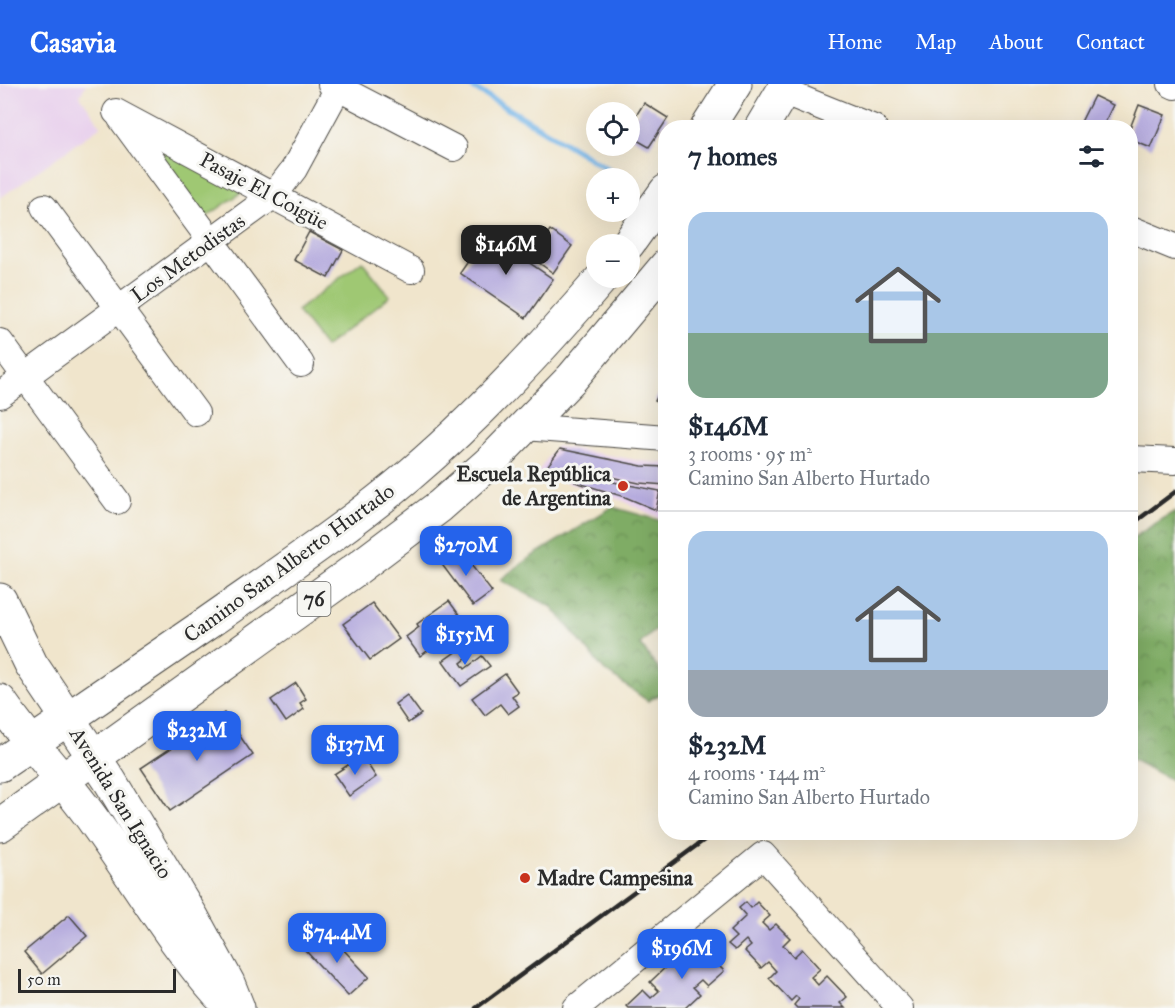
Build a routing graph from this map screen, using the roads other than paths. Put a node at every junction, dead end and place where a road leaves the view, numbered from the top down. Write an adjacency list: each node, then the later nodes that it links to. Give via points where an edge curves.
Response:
1 (735, 84): 4 (main road)
2 (335, 86): 7 (street); 8 (street, Los Metodistas, via 294,169)
3 (784, 88): 5 (main road); 6 (street)
4 (712, 120)
5 (766, 120)
6 (856, 120)
7 (454, 148)
8 (274, 195): 13 (street, Los Metodistas); 13 (street, Pasaje El Coigüe, via 116,112); 15 (street, Pasaje El Coigüe)
9 (658, 202): 12 (main road)
10 (44, 207): 18 (street)
11 (1138, 232): 14 (street)
12 (635, 234)
13 (211, 241): 18 (street, Los Metodistas); 20 (street)
14 (1175, 247)
15 (411, 270)
16 (658, 276): 24 (main road, Camino San Alberto Hurtado / 76, via 572,378)
17 (593, 288): 31 (main road, Camino San Alberto Hurtado / 76, via 492,399 388,493 317,548)
18 (119, 308): 21 (street, Los Metodistas); 23 (street)
19 (0, 342): 21 (street)
20 (301, 364)
21 (25, 376): 22 (street, Los Metodistas); 28 (street)
22 (0, 395)
23 (196, 413)
24 (524, 427): 25 (street); 33 (main road, Camino San Alberto Hurtado / 76, via 433,512)
25 (658, 437)
26 (1171, 458): 27 (street)
27 (1138, 459)
28 (117, 501)
29 (0, 600): 31 (main road, Avenida San Ignacio, via 31,664)
30 (0, 701): 32 (main road, Avenida San Ignacio)
31 (68, 719): 32 (main road, Camino San Alberto Hurtado / 76); 33 (main road, Avenida San Ignacio)
32 (32, 744): 34 (main road, Camino San Alberto Hurtado / 76); 35 (main road, Avenida San Ignacio)
33 (93, 757): 35 (main road, Camino San Alberto Hurtado / 76); 38 (main road, Avenida San Ignacio, via 192,917)
34 (0, 765)
35 (62, 781): 36 (main road, Camino San Alberto Hurtado / 76); 37 (main road, Avenida San Ignacio, via 200,974)
36 (0, 825)
37 (230, 1008)
38 (238, 1008)
39 (576, 1008): 40 (street, via 763,855)
40 (900, 1008)

